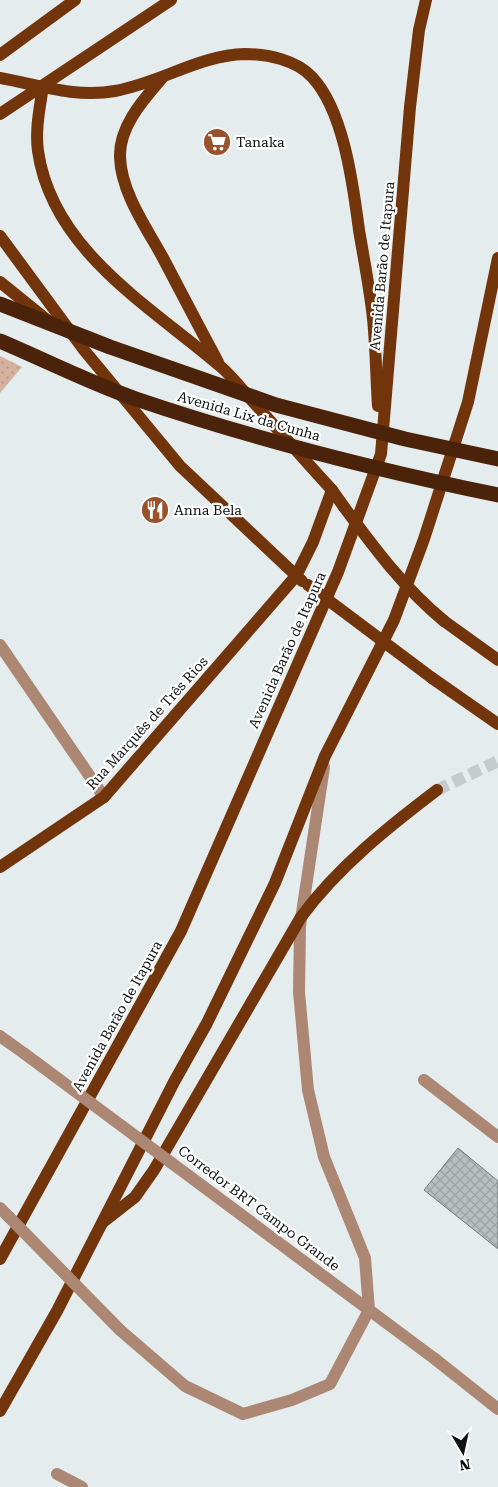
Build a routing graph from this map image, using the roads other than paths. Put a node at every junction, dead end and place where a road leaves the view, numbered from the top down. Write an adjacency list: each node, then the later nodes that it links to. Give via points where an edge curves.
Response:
1 (75, 0): 4 (main road)
2 (171, 0): 7 (main road)
3 (426, 0): 16 (main road, Avenida Barão de Itapura, via 410,107)
4 (0, 54)
5 (0, 78): 7 (main road)
6 (162, 78): 7 (main road, via 116,91 84,94); 15 (main road, via 130,120 124,136 120,156 125,183 182,297); 16 (main road, via 211,59 245,54 275,57 311,76 329,102 352,181 372,311)
7 (43, 86): 8 (main road); 15 (main road, via 38,149 43,173 57,208 76,236 140,303)
8 (0, 114)
9 (0, 236): 14 (main road)
10 (498, 258): 24 (main road, via 468,402 424,539 394,620)
11 (0, 282): 14 (main road)
12 (0, 304): 17 (highway, Avenida Lix da Cunha, bridge, via 110,347 276,405 405,439)
13 (0, 341): 19 (highway, Avenida Lix da Cunha, bridge, via 134,398 389,472)
14 (84, 350): 20 (main road, via 180,466)
15 (222, 367): 18 (main road)
16 (381, 454): 34 (main road, Avenida Barão de Itapura, via 338,572 181,931)
17 (498, 459)
18 (332, 490): 20 (main road, Rua Marquês de Três Rios, via 313,542); 22 (main road, bridge, via 390,569 419,600)
19 (498, 495)
20 (296, 576): 23 (main road, bridge); 26 (main road, Rua Marquês de Três Rios)
21 (0, 645): 26 (street)
22 (498, 660)
23 (498, 724)
24 (325, 756): 28 (street); 33 (main road, via 256,923)
25 (437, 790): 28 (main road, via 356,856 322,888)
26 (104, 797): 27 (main road, Rua Marquês de Três Rios)
27 (0, 867)
28 (301, 917): 32 (street, bridge, via 299,992 308,1090 324,1157 365,1258 370,1310 330,1384 292,1400 243,1414 185,1386 120,1330); 33 (main road, via 154,1170 135,1197)
29 (0, 1036): 35 (street, Corredor BRT Campo Grande, bridge, via 435,1358)
30 (424, 1080): 31 (street)
31 (498, 1137)
32 (0, 1208)
33 (101, 1223): 36 (main road, via 57,1311)
34 (0, 1259)
35 (498, 1409)
36 (0, 1411)
37 (57, 1474): 38 (street)
38 (82, 1487)

